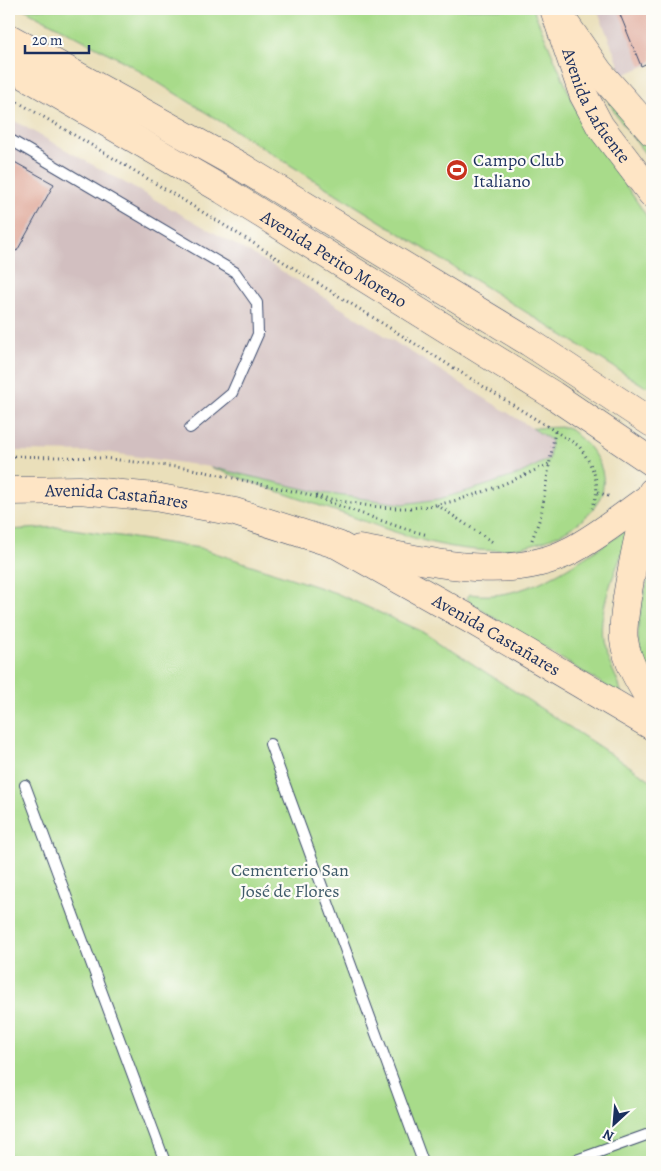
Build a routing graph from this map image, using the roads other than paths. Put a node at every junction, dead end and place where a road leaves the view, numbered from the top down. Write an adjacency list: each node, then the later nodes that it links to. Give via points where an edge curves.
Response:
1 (555, 9): 4 (main road, Avenida Lafuente, via 599,72); 6 (main road, Avenida Lafuente, via 583,94 606,134)
2 (9, 38): 7 (main road, Avenida Perito Moreno, via 240,166 529,342)
3 (9, 66): 9 (main road, Avenida Perito Moreno, via 223,190 553,395)
4 (652, 132)
5 (9, 139): 8 (lane, via 235,272 257,304 258,334 232,393)
6 (652, 194)
7 (652, 423)
8 (190, 428)
9 (652, 462)
10 (9, 491): 12 (main road, Avenida Castañares, via 79,490 155,497 235,512)
11 (651, 494): 12 (main road, Avenida Castañares, via 608,527 569,551 536,563 500,568 463,566); 13 (main road, via 624,612 623,639 631,664)
12 (338, 545): 14 (main road, Avenida Castañares, via 470,618)
13 (652, 703)
14 (652, 726)
15 (270, 744): 19 (lane)
16 (26, 785): 18 (lane)
17 (652, 1133): 20 (lane)
18 (164, 1162)
19 (422, 1162)
20 (571, 1162)

